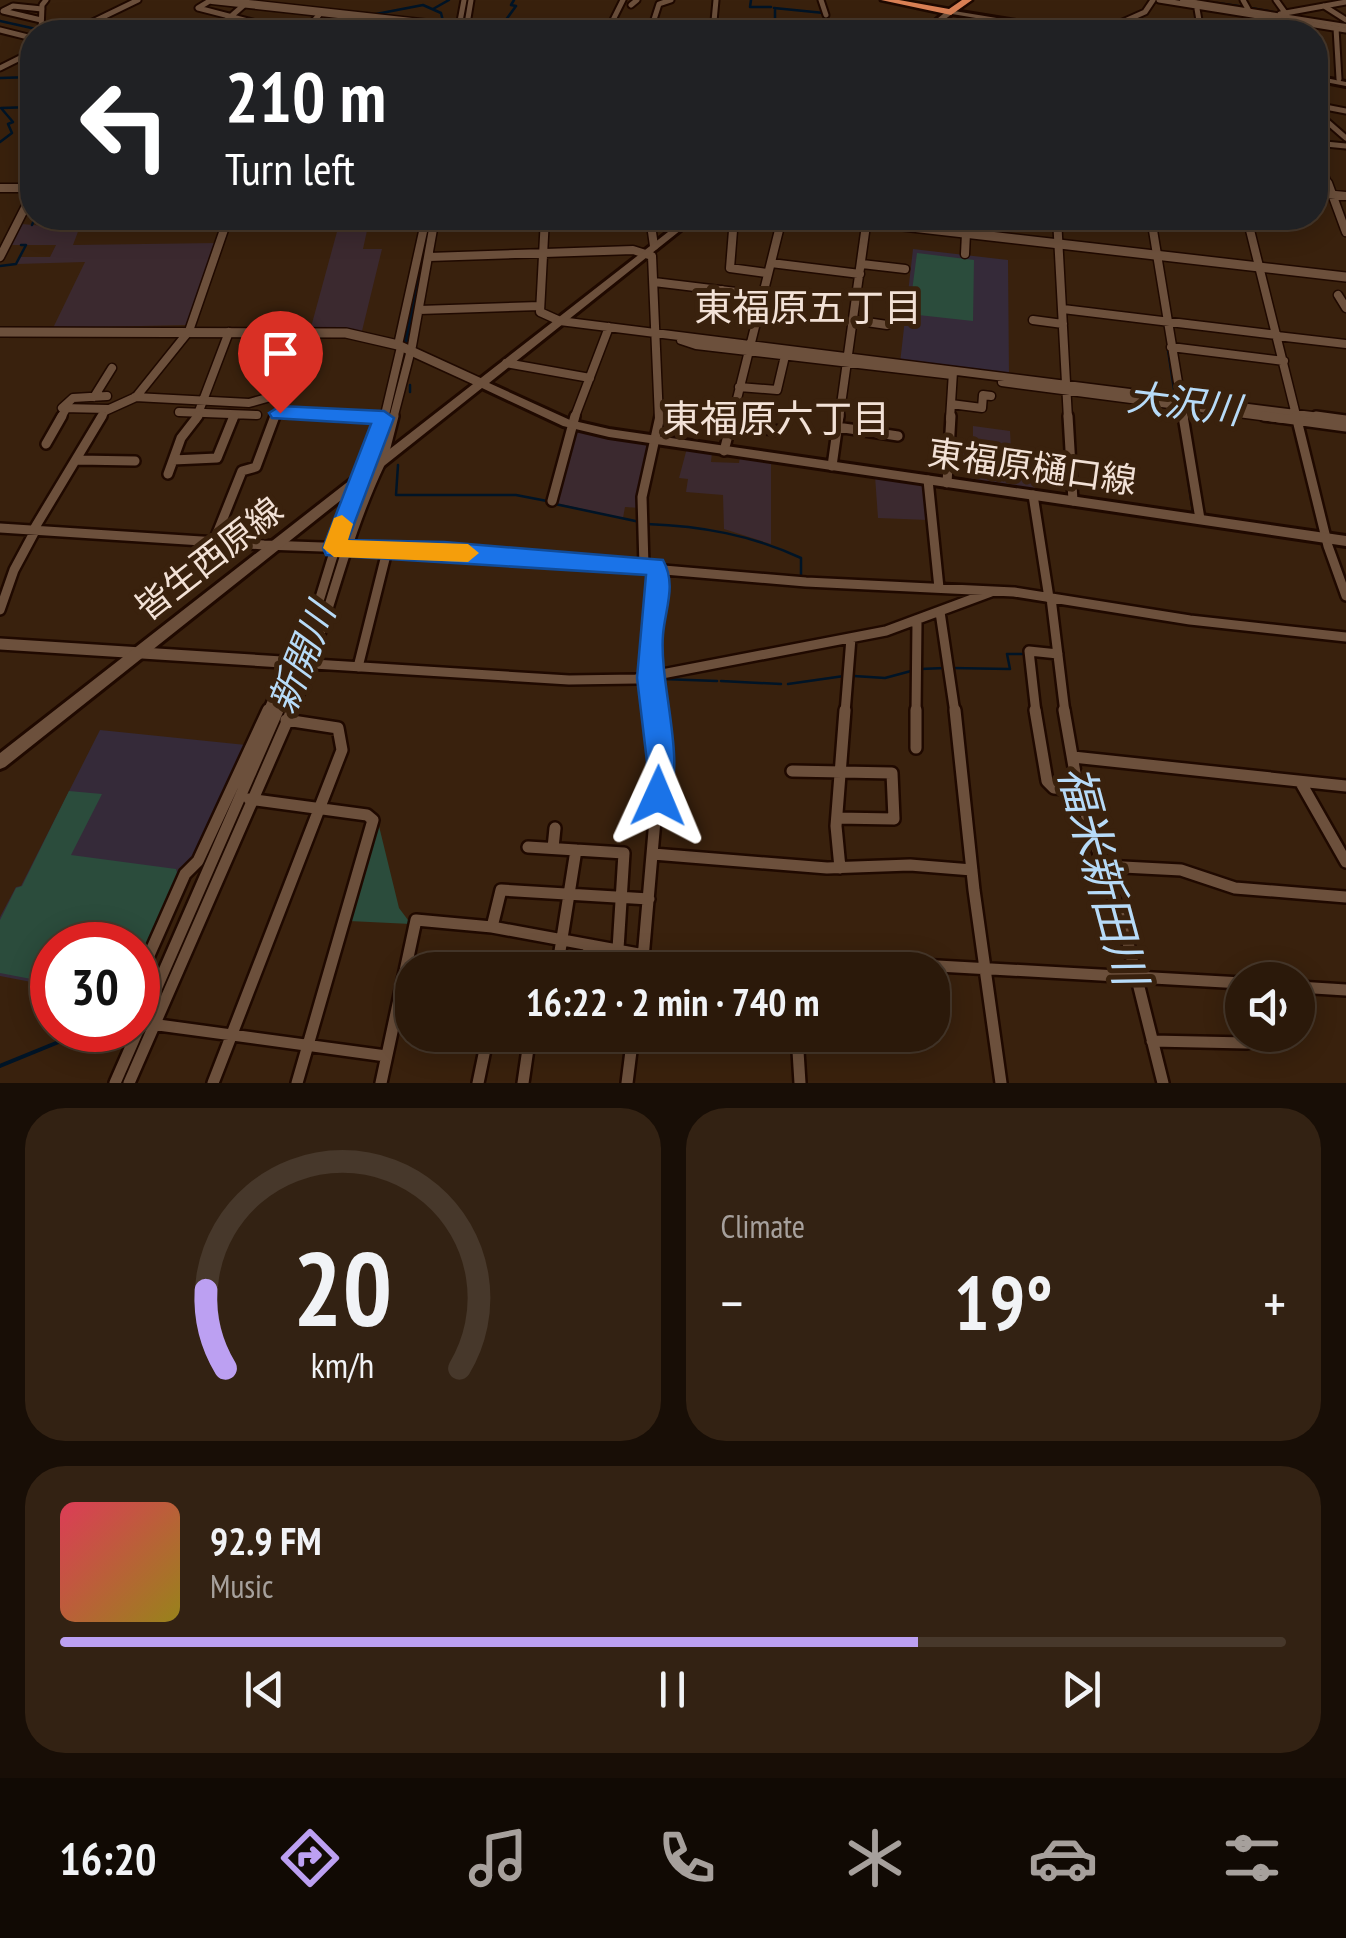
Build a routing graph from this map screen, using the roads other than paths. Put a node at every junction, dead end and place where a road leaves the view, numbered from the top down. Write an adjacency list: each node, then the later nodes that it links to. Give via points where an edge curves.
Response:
1 (212, 0): 16 (street); 28 (street, via 198,8)
2 (314, 0): 21 (street)
3 (671, 0): 12 (street)
4 (821, 0): 24 (street)
5 (885, 0): 20 (highway)
6 (968, 0): 20 (highway)
7 (1156, 0): 14 (street); 35 (street)
8 (1182, 0): 14 (street)
9 (1243, 0): 18 (street)
10 (1276, 0): 23 (street)
11 (137, 1): 27 (street)
12 (656, 2)
13 (44, 3): 26 (street); 26 (street, via 3,11)
14 (1196, 3): 18 (street); 25 (street); 38 (street)
15 (1344, 3): 17 (street)
16 (244, 5): 21 (street); 29 (street)
17 (1324, 6): 19 (street); 40 (street)
18 (1248, 9): 23 (street)
19 (1305, 11): 23 (street); 39 (street)
20 (951, 12): 32 (main road); 33 (main road); 34 (main road)
21 (309, 13): 22 (street)
22 (319, 14): 30 (street); 31 (street)
23 (1286, 14)
24 (826, 15)
25 (1262, 16): 36 (street); 37 (street)
26 (42, 20)
27 (97, 20)
28 (221, 20)
29 (227, 20)
30 (314, 20)
31 (376, 20)
32 (940, 20)
33 (992, 20)
34 (999, 20)
35 (1127, 20)
36 (1263, 20)
37 (1287, 20)
38 (1312, 20)
39 (1316, 20)
40 (1346, 25): 42 (street)
41 (1328, 27): 42 (street)
42 (1336, 28): 43 (street)
43 (1344, 81)
44 (1328, 122): 45 (street)
45 (1346, 142)
46 (1328, 183): 48 (street)
47 (1328, 195): 48 (street)
48 (1332, 195): 49 (street); 64 (street)
49 (1346, 196)
50 (20, 216): 71 (street)
51 (224, 230): 97 (street)
52 (424, 230): 103 (street)
53 (433, 230): 72 (street)
54 (544, 230): 68 (street)
55 (650, 230): 67 (street)
56 (675, 230): 67 (main road, 皆生西原線)
57 (733, 230): 77 (street, via 730,268)
58 (779, 230): 73 (street)
59 (866, 230): 74 (street)
60 (950, 230): 65 (street)
61 (1057, 230): 66 (street)
62 (1152, 230): 70 (street)
63 (1250, 230): 75 (street)
64 (1346, 232)
65 (966, 233): 66 (street); 69 (street)
66 (1058, 243): 70 (street); 87 (street)
67 (650, 249): 68 (street); 80 (street); 89 (main road, 皆生西原線)
68 (543, 253): 72 (street); 84 (street)
69 (965, 254)
70 (1157, 256): 75 (street); 92 (street)
71 (0, 257)
72 (429, 257): 86 (street)
73 (771, 263): 77 (street); 78 (street)
74 (862, 264): 76 (street); 78 (street)
75 (1260, 267): 79 (street); 100 (street)
76 (906, 269)
77 (767, 273): 82 (street)
78 (860, 274): 90 (street)
79 (1346, 277)
80 (654, 282): 81 (street); 99 (street)
81 (722, 290): 82 (street); 88 (street)
82 (761, 296): 104 (street)
83 (1346, 296): 85 (street, via 1338,295)
84 (540, 306): 86 (street); 89 (street)
85 (1346, 308)
86 (423, 309): 103 (street)
87 (1063, 309): 92 (street); 93 (street)
88 (716, 314)
89 (560, 320): 95 (street); 108 (main road, 皆生西原線)
90 (853, 320): 94 (street); 106 (street)
91 (1033, 320): 93 (street)
92 (1167, 321): 100 (street); 102 (street)
93 (1063, 324): 114 (street)
94 (887, 325)
95 (609, 327): 99 (street); 111 (street)
96 (0, 332): 97 (street)
97 (189, 332): 98 (street); 119 (street)
98 (230, 332): 103 (street, via 346,333); 120 (street)
99 (656, 334): 104 (street); 137 (street)
100 (1277, 335): 101 (street); 107 (street)
101 (1346, 344)
102 (1171, 347): 107 (street); 122 (street)
103 (403, 348): 112 (street); 129 (street); 143 (street)
104 (748, 348): 105 (street); 106 (street); 113 (street)
105 (785, 356): 106 (street); 113 (street, via 777,390)
106 (847, 361): 110 (street); 134 (street)
107 (1284, 361): 130 (street)
108 (506, 363): 111 (street); 112 (main road, 皆生西原線)
109 (112, 368): 118 (street)
110 (953, 373): 114 (street); 121 (street)
111 (590, 378): 131 (street)
112 (481, 383): 131 (main road, 東福原樋口線); 143 (main road, 皆生西原線)
113 (739, 387): 132 (street)
114 (1067, 388): 122 (street); 151 (street)
115 (106, 396): 118 (street)
116 (274, 396): 120 (street, via 254,403)
117 (991, 396): 121 (street, via 983,395 982,408)
118 (94, 397): 123 (street, via 72,398)
119 (135, 398): 120 (street); 124 (street)
120 (202, 400): 126 (street)
121 (951, 404): 148 (street)
122 (1181, 404): 130 (street); 152 (street)
123 (66, 409): 124 (street); 138 (street)
124 (111, 409): 140 (street)
125 (179, 412): 126 (street)
126 (199, 414): 127 (street); 141 (street)
127 (234, 415): 128 (street); 141 (street, via 217,458)
128 (257, 415)
129 (384, 418): 146 (street); 156 (street, via 276,414 256,467 242,470)
130 (1299, 418): 133 (street); 155 (street)
131 (572, 424): 137 (main road, 東福原樋口線); 150 (street)
132 (730, 424): 135 (street); 139 (street)
133 (1346, 424)
134 (837, 426): 136 (street); 144 (street)
135 (780, 431)
136 (898, 436)
137 (656, 441): 139 (main road, 東福原樋口線); 161 (street, via 642,497)
138 (46, 444)
139 (724, 451): 144 (main road, 東福原樋口線)
140 (78, 460): 142 (street); 154 (street)
141 (173, 460): 145 (street)
142 (135, 461)
143 (381, 463): 146 (main road, 皆生西原線); 159 (street)
144 (832, 466): 147 (main road, 東福原樋口線)
145 (168, 474)
146 (360, 480): 158 (main road, 皆生西原線); 159 (street)
147 (928, 480): 148 (main road, 東福原樋口線); 162 (street)
148 (947, 483): 149 (main road, 東福原樋口線)
149 (1033, 496): 151 (main road, 東福原樋口線); 165 (street)
150 (552, 501)
151 (1074, 501): 152 (main road, 東福原樋口線)
152 (1200, 519): 155 (main road, 東福原樋口線)
153 (0, 528): 154 (street)
154 (36, 529): 156 (street); 166 (street)
155 (1328, 538): 157 (main road, 東福原樋口線); 164 (street)
156 (214, 541): 158 (street)
157 (1346, 541)
158 (274, 546): 159 (street); 172 (main road, 皆生西原線)
159 (340, 549): 160 (street); 174 (street)
160 (387, 551): 161 (street); 175 (street)
161 (650, 566): 162 (street); 176 (street, via 660,584)
162 (939, 588): 163 (street)
163 (993, 591): 165 (street); 167 (street)
164 (1346, 596)
165 (1050, 598): 169 (street); 173 (street)
166 (0, 610)
167 (940, 612): 168 (street); 197 (street)
168 (917, 622): 170 (street); 178 (street)
169 (1346, 637)
170 (851, 638): 176 (street); 181 (street)
171 (0, 644): 172 (street)
172 (138, 652): 174 (street); 180 (main road, 皆生西原線)
173 (1058, 654): 179 (street); 185 (street, via 1029,652 1026,659 1047,782)
174 (300, 664): 175 (street); 177 (street); 186 (street); 203 (street)
175 (358, 667): 176 (street, via 569,680)
176 (650, 678): 193 (street, via 660,762)
177 (286, 720): 186 (street); 187 (street, via 340,731 342,750)
178 (916, 748)
179 (1073, 757): 183 (street); 185 (street)
180 (0, 762)
181 (840, 770): 182 (street); 188 (street); 188 (street, via 892,772 896,816)
182 (792, 771)
183 (1302, 783): 184 (street); 194 (street)
184 (1346, 786)
185 (1075, 789): 195 (street)
186 (246, 799): 187 (street); 213 (street); 218 (street)
187 (320, 809): 220 (street); 223 (street, via 370,816 373,825)
188 (837, 818): 196 (street)
189 (555, 828): 191 (street)
190 (528, 847): 191 (street)
191 (553, 848): 192 (street)
192 (576, 850): 198 (street); 199 (street, via 624,853)
193 (653, 854): 196 (street); 201 (street)
194 (1346, 862)
195 (1104, 866): 200 (street, via 1181,870 1235,888); 214 (street)
196 (840, 868): 197 (street)
197 (972, 870): 212 (street)
198 (570, 894): 199 (street); 202 (street, via 501,890); 204 (street)
199 (621, 897): 201 (street); 206 (street)
200 (1346, 897)
201 (649, 899): 210 (street)
202 (492, 928): 204 (street); 230 (street, via 416,920)
203 (160, 930)
204 (564, 940): 205 (street); 207 (street)
205 (590, 945): 206 (street); 208 (street)
206 (618, 950): 209 (street)
207 (561, 952)
208 (588, 952)
209 (628, 952)
210 (644, 952)
211 (950, 967): 212 (street)
212 (988, 969): 214 (street); 240 (street)
213 (160, 970)
214 (1133, 977): 215 (street); 221 (street)
215 (1225, 983)
216 (1315, 988): 217 (street)
217 (1346, 990)
218 (160, 994)
219 (160, 1026): 220 (street)
220 (230, 1035): 223 (street); 233 (street)
221 (1152, 1041): 222 (street); 241 (street)
222 (1225, 1043)
223 (308, 1045): 230 (street); 234 (street)
224 (132, 1052): 231 (street)
225 (138, 1052): 232 (street)
226 (484, 1052): 236 (street)
227 (528, 1052): 237 (street)
228 (630, 1052): 238 (street)
229 (798, 1052): 239 (street)
230 (386, 1056): 235 (street)
231 (115, 1083)
232 (129, 1083)
233 (213, 1083)
234 (297, 1083)
235 (382, 1083)
236 (478, 1083)
237 (524, 1083)
238 (626, 1083)
239 (800, 1083)
240 (1001, 1083)
241 (1163, 1083)

